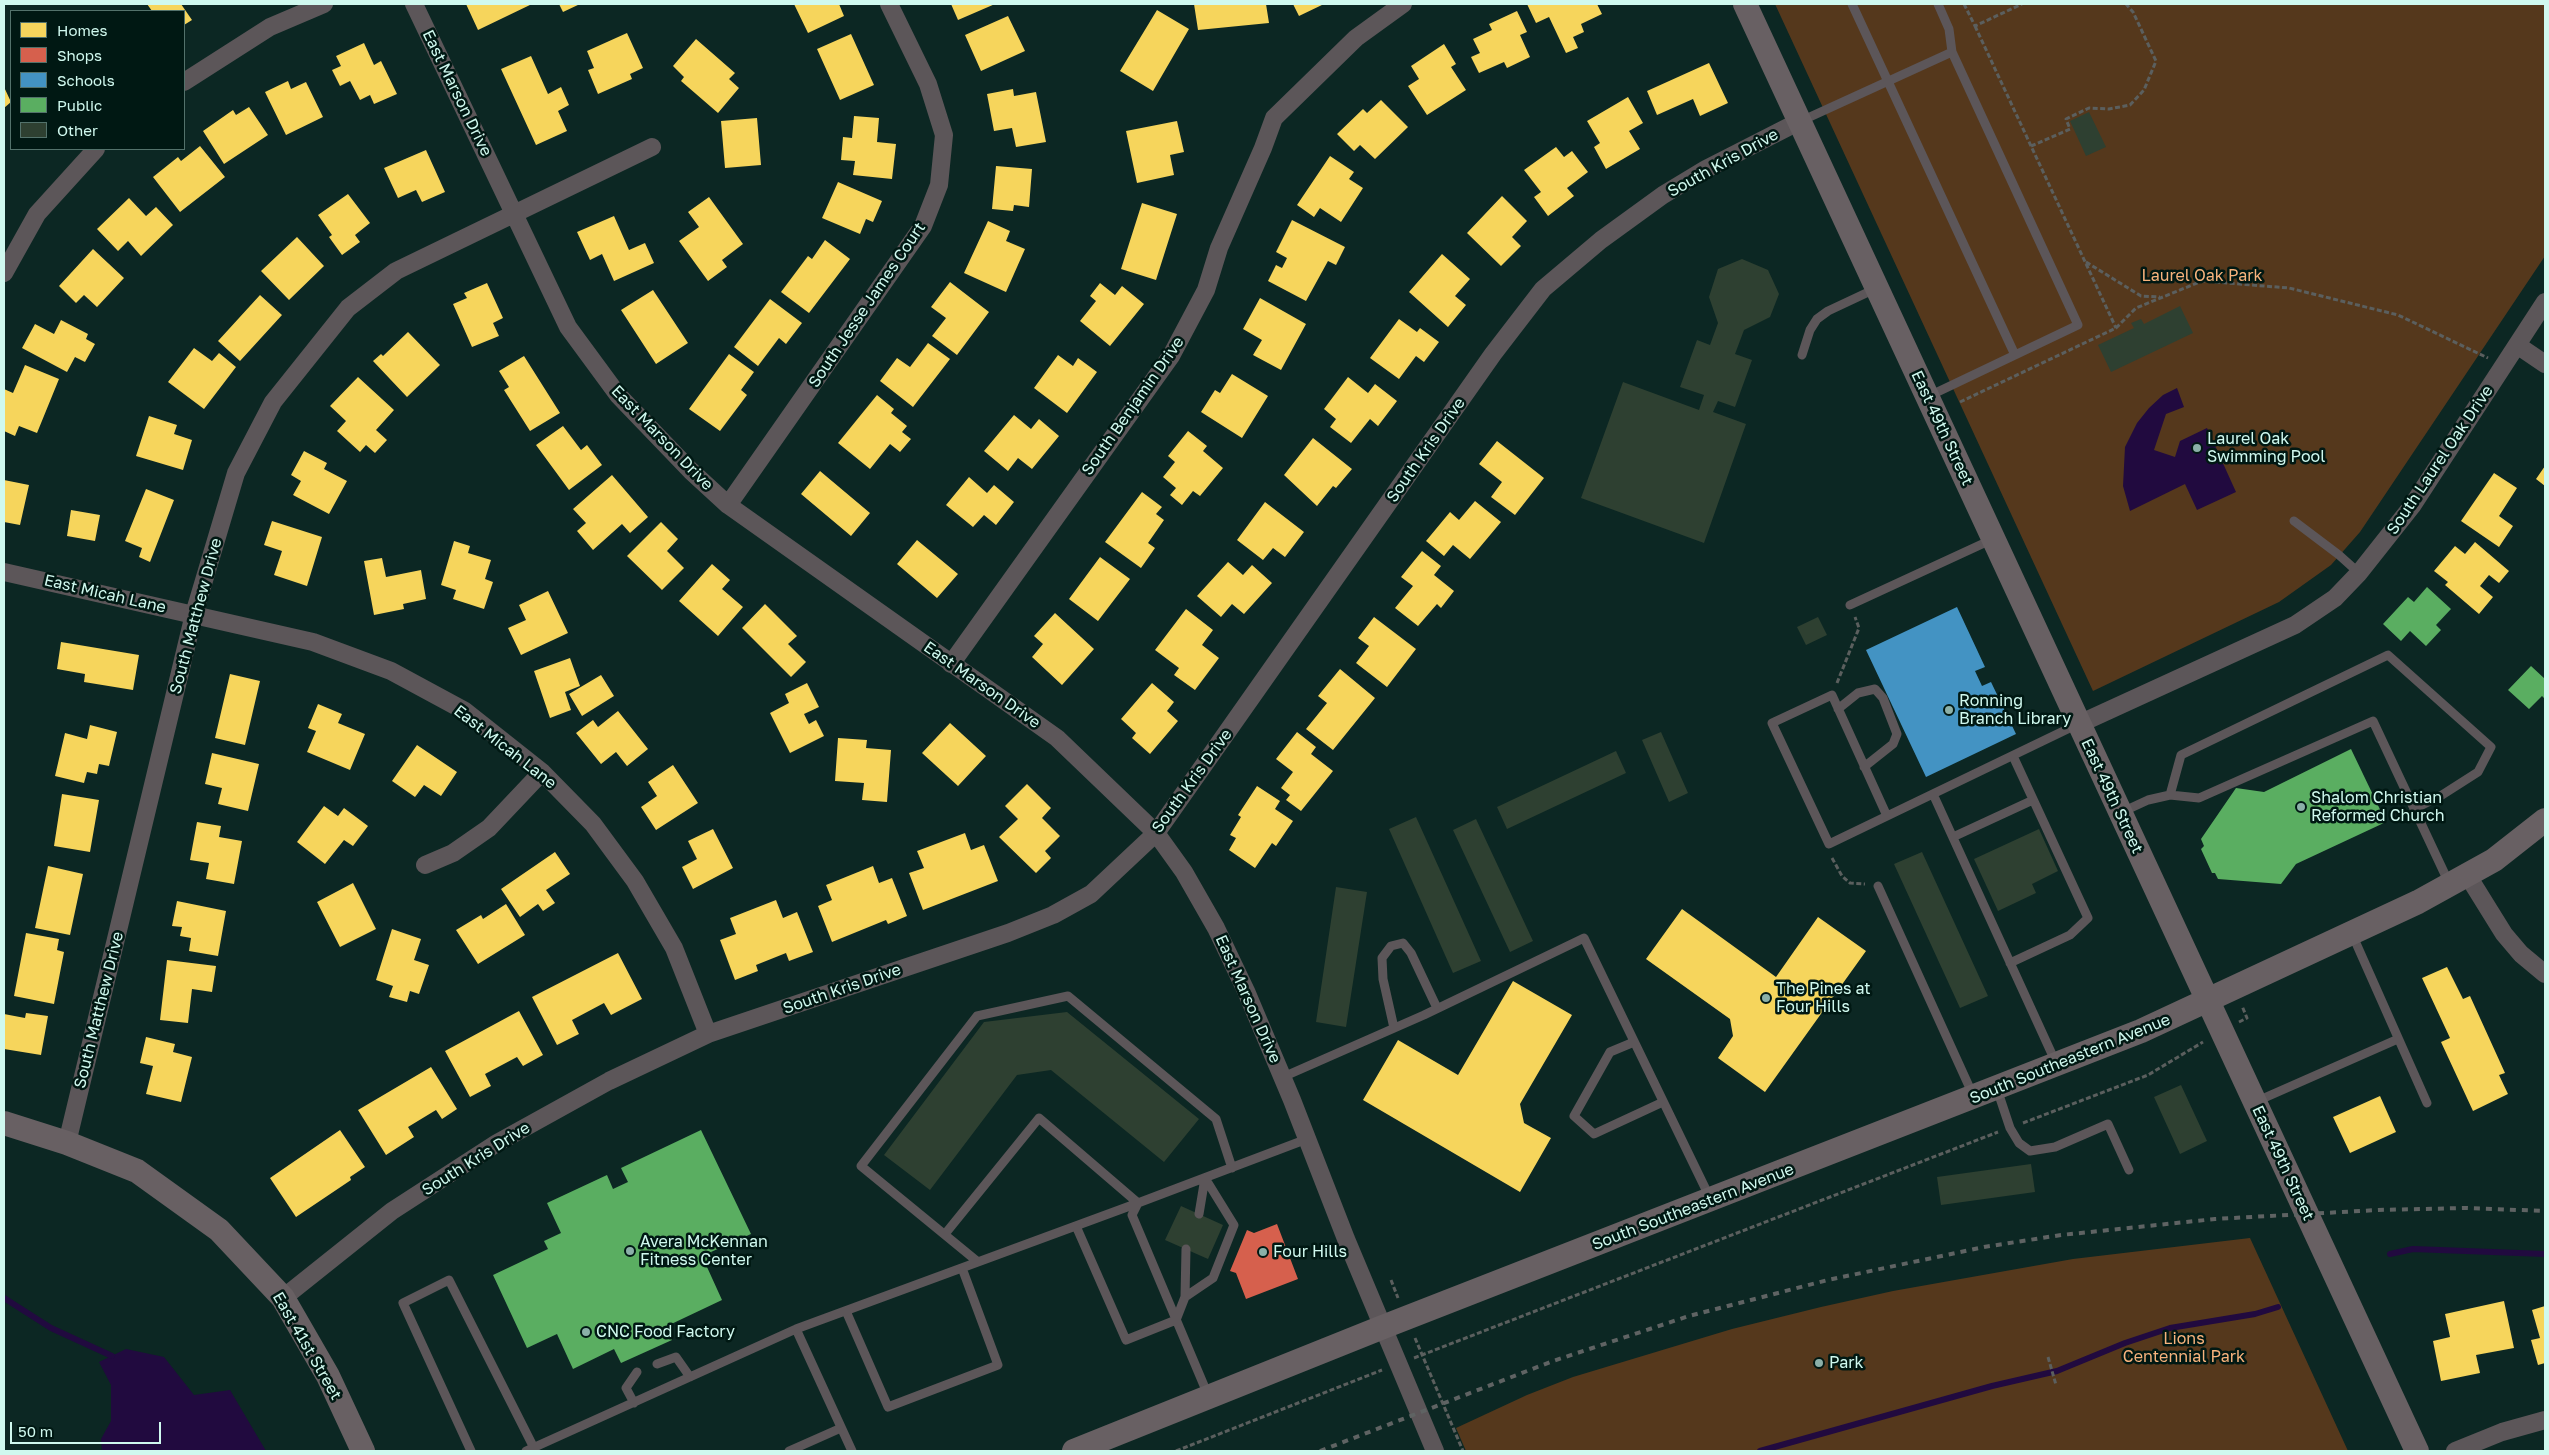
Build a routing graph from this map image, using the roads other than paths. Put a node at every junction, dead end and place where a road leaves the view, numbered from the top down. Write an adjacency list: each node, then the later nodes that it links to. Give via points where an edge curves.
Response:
1 (324, 4): 9 (street, via 270,27)
2 (414, 4): 14 (street, East Marson Drive)
3 (889, 4): 23 (street, South Jesse James Court, via 928,84 944,135 939,185 923,226)
4 (1403, 4): 30 (street, South Benjamin Drive, via 1356,38 1274,118 1219,248 1206,290 1171,356)
5 (1745, 4): 11 (street, East 49th Street)
6 (1852, 4): 10 (lane)
7 (1938, 4): 8 (lane, via 1949,28)
8 (1952, 52): 10 (lane); 20 (lane, via 2078,325)
9 (185, 81)
10 (1887, 82): 11 (lane); 20 (lane)
11 (1800, 121): 16 (street, East 49th Street); 43 (street, South Kris Drive, via 1663,195 1543,288 1493,354)
12 (652, 147): 14 (street, South Matthew Drive)
13 (95, 150): 15 (street, via 36,214)
14 (515, 213): 23 (street, East Marson Drive, via 568,327 618,395); 29 (street, South Matthew Drive, via 396,271 348,308 309,356 274,402 236,473)
15 (4, 272)
16 (1878, 288): 19 (lane, via 1817,319); 22 (street, East 49th Street)
17 (2545, 302): 18 (street, South Laurel Oak Drive)
18 (2517, 344): 21 (street); 27 (street, South Laurel Oak Drive, via 2412,506)
19 (1802, 355)
20 (2015, 355): 22 (lane)
21 (2545, 364)
22 (1928, 397): 25 (street, East 49th Street)
23 (728, 505): 30 (street, East Marson Drive)
24 (2294, 520): 27 (lane)
25 (1993, 539): 28 (lane); 32 (street, East 49th Street)
26 (4, 572): 29 (street, East Micah Lane)
27 (2359, 573): 32 (street, South Laurel Oak Drive, via 2335,598 2296,625)
28 (1850, 605)
29 (194, 614): 35 (street, East Micah Lane, via 313,642 391,671 465,712); 66 (street, South Matthew Drive)
30 (951, 664): 43 (street, East Marson Drive, via 1057,738)
31 (1838, 709): 34 (lane); 34 (lane, via 1858,693 1876,690 1883,698 1896,734 1892,744); 41 (lane, via 1832,695 1772,723 1829,844)
32 (2079, 724): 33 (lane); 40 (street, East 49th Street)
33 (2013, 756): 36 (lane); 38 (lane)
34 (1864, 767): 41 (lane)
35 (542, 772): 45 (street, via 489,828 454,854); 54 (street, East Micah Lane, via 593,824 635,881 674,948)
36 (1934, 794): 41 (lane); 44 (lane)
37 (2170, 795): 39 (lane, via 2199,798 2372,721); 39 (lane, via 2181,755 2388,655 2491,747 2478,772); 40 (lane, via 2148,800)
38 (2033, 800): 44 (lane); 49 (lane, via 2088,918 2070,936)
39 (2414, 809): 46 (lane)
40 (2120, 813): 51 (street, East 49th Street)
41 (1887, 816)
42 (2545, 820): 46 (street, South Southeastern Avenue, via 2502,855)
43 (1156, 833): 54 (street, South Kris Drive, via 1091,894 1053,915); 58 (street, East Marson Drive, via 1184,872 1216,928)
44 (1953, 837): 49 (lane)
45 (425, 866)
46 (2459, 881): 48 (street, South Southeastern Avenue); 50 (street, via 2521,954)
47 (1878, 886): 60 (lane)
48 (2352, 934): 51 (street, South Southeastern Avenue); 55 (lane)
49 (2010, 963): 57 (lane)
50 (2545, 974)
51 (2208, 1001): 57 (street, South Southeastern Avenue); 62 (street, East 49th Street)
52 (1437, 1008): 53 (lane); 53 (lane, via 1411,953 1403,943 1391,946 1382,958 1383,979); 56 (lane, via 1584,938)
53 (1394, 1028): 58 (lane)
54 (708, 1034): 79 (street, South Kris Drive, via 609,1081 497,1143 392,1211)
55 (2398, 1039): 62 (lane); 63 (lane)
56 (1634, 1042): 61 (lane); 61 (lane, via 1610,1052 1574,1116 1594,1134)
57 (2057, 1066): 59 (street, South Southeastern Avenue)
58 (1283, 1077): 65 (street, East Marson Drive)
59 (1997, 1089): 60 (street, South Southeastern Avenue); 68 (lane, via 2010,1128 2019,1143 2030,1150 2056,1147 2108,1124)
60 (1974, 1098): 70 (street, South Southeastern Avenue)
61 (1663, 1102): 70 (lane)
62 (2254, 1102): 98 (street, East 49th Street)
63 (2427, 1103)
64 (4, 1123): 66 (street, East 41st Street)
65 (1308, 1139): 67 (lane); 82 (street, East Marson Drive)
66 (67, 1143): 79 (street, East 41st Street, via 137,1172 219,1230)
67 (1232, 1168): 69 (lane); 74 (lane, via 1216,1119 1068,996 977,1016 861,1166)
68 (2129, 1170)
69 (1205, 1178): 71 (lane); 72 (lane); 78 (lane, via 1234,1225 1213,1278)
70 (1711, 1200): 82 (street, South Southeastern Avenue)
71 (1138, 1203): 73 (lane); 74 (lane, via 1039,1118); 81 (lane, via 1132,1215)
72 (1199, 1214)
73 (1076, 1226): 76 (lane); 81 (lane, via 1126,1340)
74 (945, 1234): 76 (lane)
75 (1186, 1249): 78 (lane)
76 (978, 1262): 77 (lane)
77 (962, 1268): 80 (lane); 80 (lane, via 998,1365 888,1407)
78 (1185, 1297): 81 (lane)
79 (283, 1298): 92 (street, East 41st Street, via 328,1376)
80 (846, 1311): 83 (lane)
81 (1176, 1320): 87 (lane)
82 (1383, 1326): 87 (street, South Southeastern Avenue); 97 (street, East Marson Drive)
83 (796, 1329): 86 (lane); 90 (lane)
84 (657, 1364): 86 (lane, via 676,1357)
85 (637, 1372): 88 (lane, via 626,1388)
86 (690, 1377): 88 (lane)
87 (1209, 1397): 96 (street, South Southeastern Avenue)
88 (634, 1402): 91 (lane)
89 (2545, 1420): 99 (street, via 2502,1432)
90 (841, 1428): 94 (lane); 95 (lane)
91 (530, 1450): 93 (lane, via 449,1280 403,1303)
92 (363, 1451)
93 (471, 1451)
94 (789, 1451)
95 (852, 1451)
96 (1074, 1451)
97 (1435, 1451)
98 (2417, 1451)
99 (2455, 1451)

